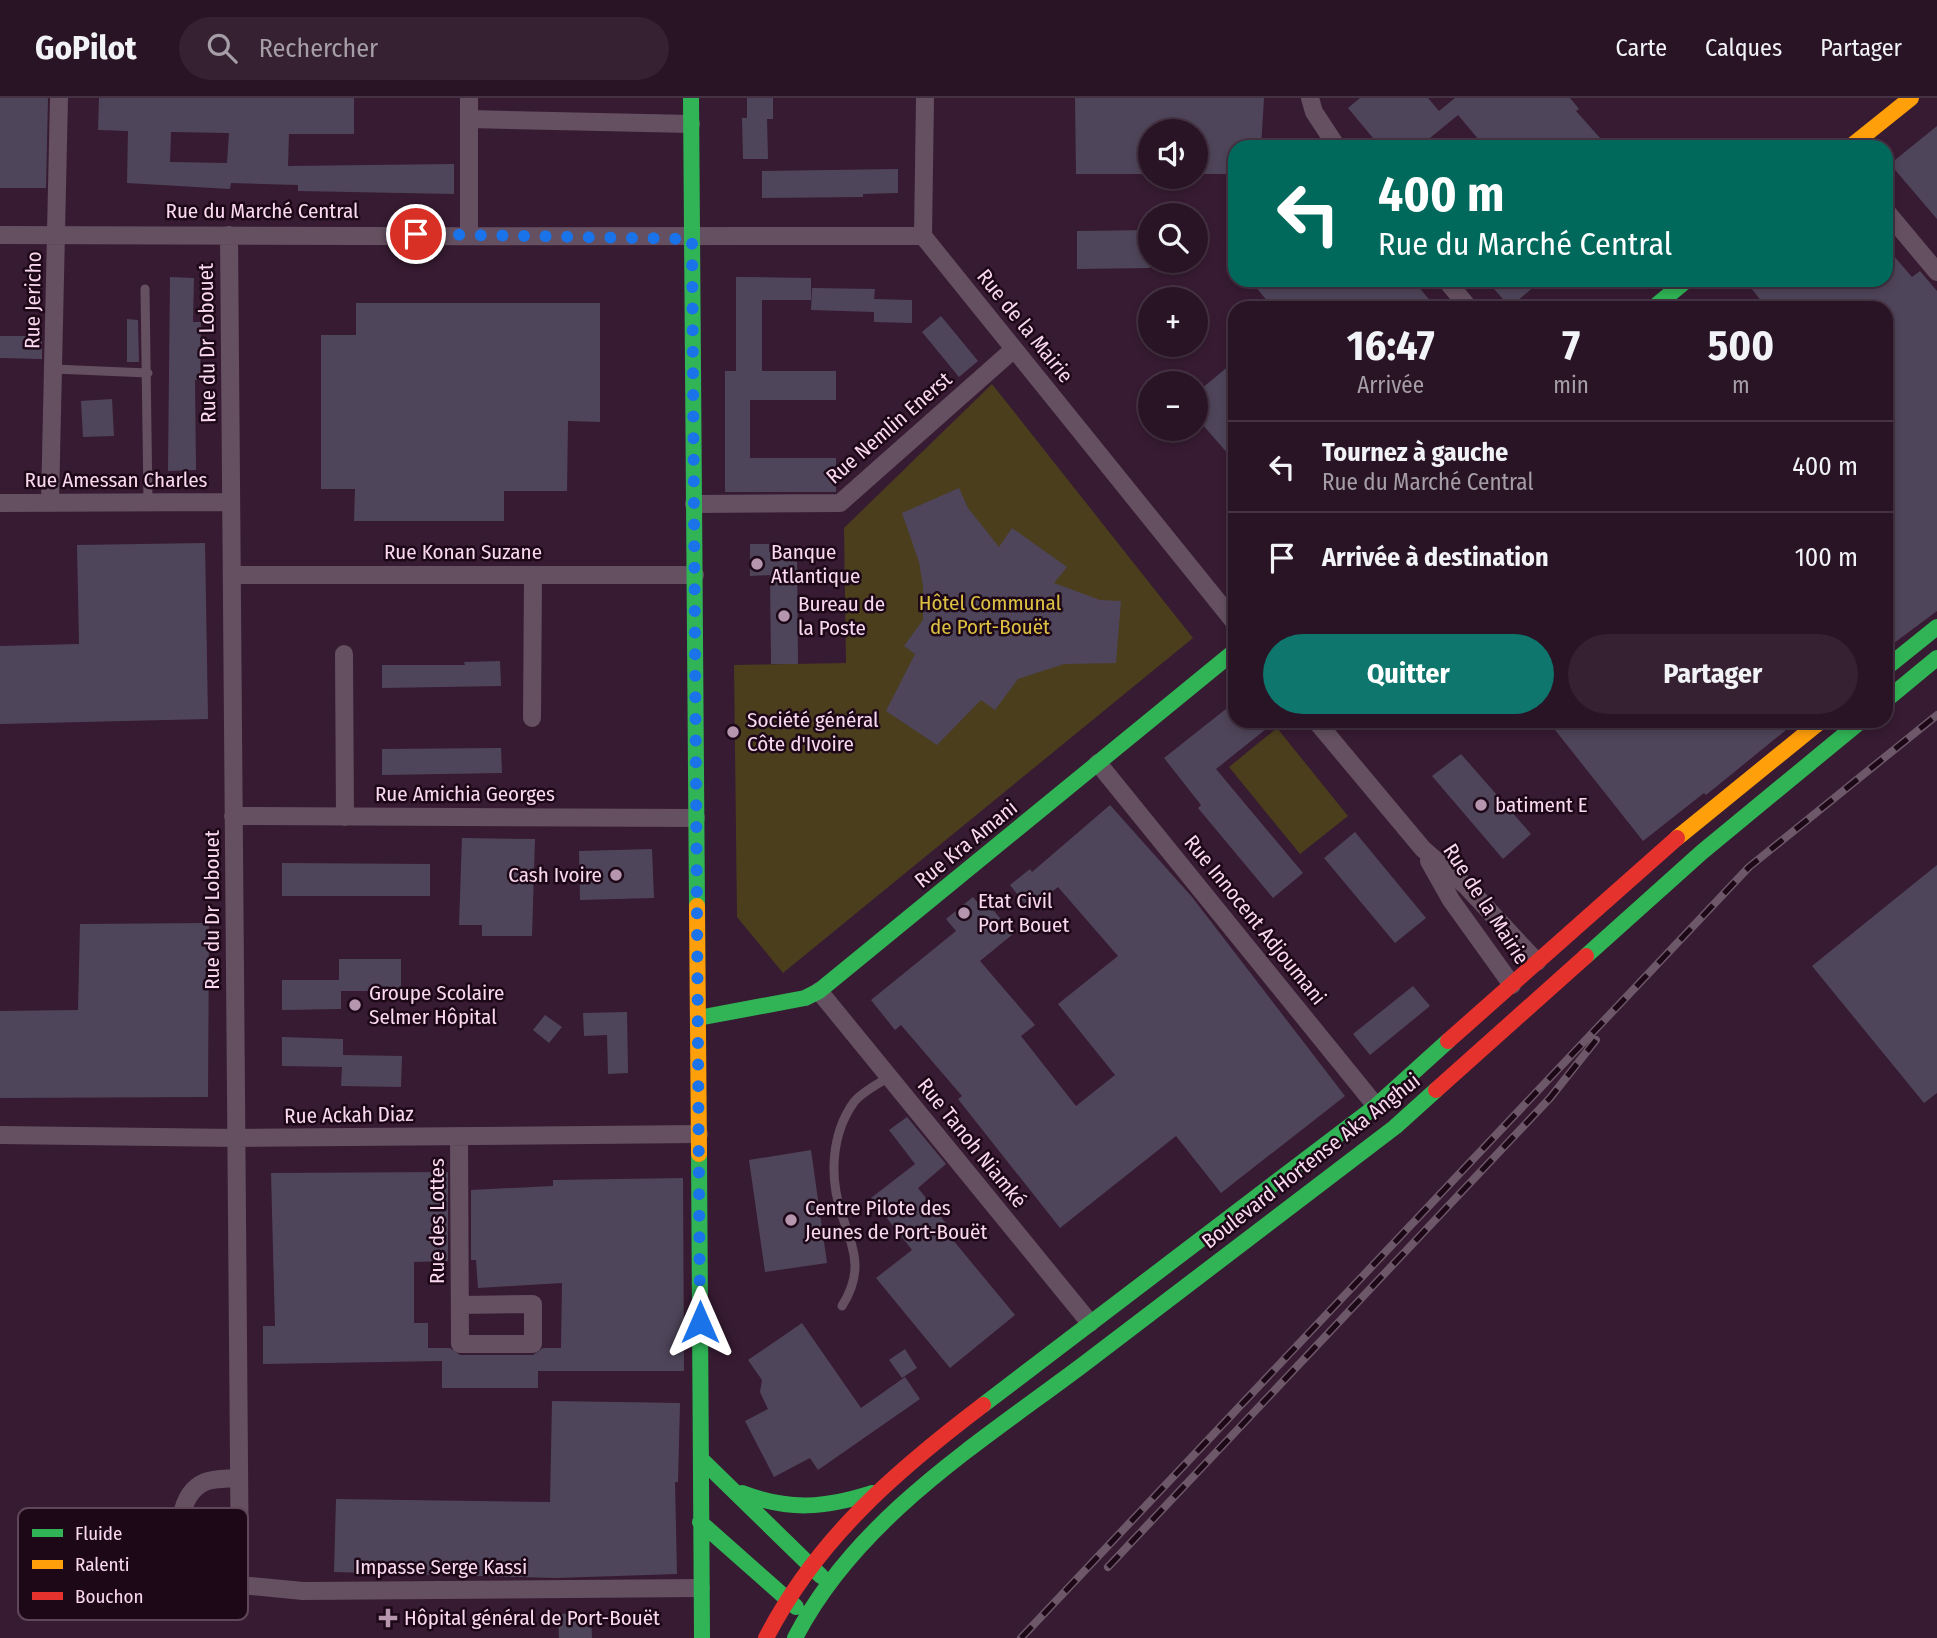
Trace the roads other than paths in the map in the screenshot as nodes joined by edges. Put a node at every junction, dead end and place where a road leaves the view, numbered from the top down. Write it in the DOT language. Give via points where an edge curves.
graph roads {
  1 [pos="59,98"];
  2 [pos="469,98"];
  3 [pos="691,98"];
  4 [pos="925,98"];
  5 [pos="1310,98"];
  6 [pos="1911,98"];
  7 [pos="469,119"];
  8 [pos="691,124"];
  9 [pos="1332,140"];
  10 [pos="1859,140"];
  11 [pos="1893,219"];
  12 [pos="57,234"];
  13 [pos="229,234"];
  14 [pos="469,234"];
  15 [pos="0,235"];
  16 [pos="923,236"];
  17 [pos="692,239"];
  18 [pos="1937,272"];
  19 [pos="1452,287"];
  20 [pos="1679,287"];
  21 [pos="145,289"];
  22 [pos="1463,301"];
  23 [pos="1662,301"];
  24 [pos="1014,349"];
  25 [pos="54,369"];
  26 [pos="148,373"];
  27 [pos="50,502"];
  28 [pos="148,502"];
  29 [pos="232,502"];
  30 [pos="0,503"];
  31 [pos="694,504"];
  32 [pos="232,575"];
  33 [pos="533,575"];
  34 [pos="695,575"];
  35 [pos="1228,614"];
  36 [pos="1937,627"];
  37 [pos="344,654"];
  38 [pos="1228,657"];
  39 [pos="1937,658"];
  40 [pos="1893,662"];
  41 [pos="1893,694"];
  42 [pos="532,718"];
  43 [pos="1322,728"];
  44 [pos="1812,728"];
  45 [pos="1853,728"];
  46 [pos="1098,763"];
  47 [pos="233,816"];
  48 [pos="345,817"];
  49 [pos="696,818"];
  50 [pos="1423,849"];
  51 [pos="1537,962"];
  52 [pos="1512,985"];
  53 [pos="819,992"];
  54 [pos="698,1018"];
  55 [pos="888,1077"];
  56 [pos="1376,1106"];
  57 [pos="699,1134"];
  58 [pos="0,1135"];
  59 [pos="459,1136"];
  60 [pos="236,1138"];
  61 [pos="460,1305"];
  62 [pos="842,1306"];
  63 [pos="1090,1323"];
  64 [pos="701,1459"];
  65 [pos="238,1478"];
  66 [pos="731,1488"];
  67 [pos="876,1491"];
  68 [pos="183,1508"];
  69 [pos="239,1508"];
  70 [pos="700,1522"];
  71 [pos="809,1565"];
  72 [pos="827,1583"];
  73 [pos="248,1586"];
  74 [pos="701,1588"];
  75 [pos="785,1597"];
  76 [pos="806,1616"];
  77 [pos="702,1638"];
  78 [pos="766,1638"];
  79 [pos="795,1638"];
  1 -- 12 [label="street, Rue Jericho"];
  2 -- 7 [label="street"];
  3 -- 8 [label="main road"];
  4 -- 16 [label="street"];
  5 -- 9 [label="street"];
  6 -- 10 [label="main road"];
  7 -- 8 [label="street"];
  7 -- 14 [label="street"];
  8 -- 17 [label="main road"];
  11 -- 18 [label="street"];
  12 -- 13 [label="street, Rue du Marché Central"];
  12 -- 15 [label="street, Rue du Marché Central"];
  12 -- 25 [label="street, Rue Jericho"];
  13 -- 14 [label="street, Rue du Marché Central"];
  13 -- 29 [label="street, Rue du Dr Lobouet"];
  14 -- 17 [label="street, Rue du Marché Central"];
  16 -- 17 [label="street"];
  16 -- 24 [label="street, Rue de la Mairie"];
  17 -- 31 [label="main road"];
  19 -- 22 [label="street"];
  20 -- 23 [label="main road"];
  21 -- 26 [label="lane"];
  24 -- 31 [label="street, Rue Nemlin Enerst" via="840,503"];
  24 -- 35 [label="street, Rue de la Mairie"];
  25 -- 26 [label="lane"];
  25 -- 27 [label="street, Rue Jericho"];
  26 -- 28 [label="lane"];
  27 -- 28 [label="street, Rue Amessan Charles"];
  27 -- 30 [label="street, Rue Amessan Charles"];
  28 -- 29 [label="street, Rue Amessan Charles"];
  29 -- 32 [label="street, Rue du Dr Lobouet"];
  31 -- 34 [label="main road"];
  32 -- 33 [label="street, Rue Konan Suzane"];
  32 -- 47 [label="street, Rue du Dr Lobouet"];
  33 -- 34 [label="street, Rue Konan Suzane"];
  33 -- 42 [label="street"];
  34 -- 49 [label="main road"];
  36 -- 40 [label="main road"];
  37 -- 48 [label="street"];
  38 -- 46 [label="main road, Rue Kra Amani"];
  39 -- 41 [label="main road"];
  43 -- 50 [label="street, Rue de la Mairie"];
  44 -- 51 [label="main road, Boulevard Hortense Aka Anghui" via="1651,859"];
  45 -- 72 [label="main road, Boulevard Hortense Aka Anghui" via="1702,852 1395,1127 922,1487 865,1538"];
  46 -- 53 [label="main road, Rue Kra Amani"];
  46 -- 56 [label="street, Rue Innocent Adjoumani"];
  47 -- 48 [label="street, Rue Amichia Georges"];
  47 -- 60 [label="street, Rue du Dr Lobouet"];
  48 -- 49 [label="street, Rue Amichia Georges"];
  49 -- 54 [label="main road"];
  50 -- 51 [label="street, Rue de la Mairie" via="1467,887"];
  50 -- 52 [label="street, Rue de la Mairie" via="1451,900"];
  51 -- 52 [label="main road, Boulevard Hortense Aka Anghui"];
  52 -- 56 [label="main road, Boulevard Hortense Aka Anghui"];
  53 -- 54 [label="main road, Rue Kra Amani"];
  53 -- 55 [label="street, Rue Tanoh Niamké"];
  54 -- 57 [label="main road"];
  55 -- 62 [label="lane" via="855,1100 838,1129 834,1154 839,1205 855,1252 852,1289"];
  55 -- 63 [label="street, Rue Tanoh Niamké"];
  56 -- 63 [label="main road, Boulevard Hortense Aka Anghui"];
  57 -- 59 [label="street, Rue Ackah Diaz"];
  57 -- 64 [label="main road"];
  58 -- 60 [label="street, Rue Ackah Diaz"];
  59 -- 60 [label="street, Rue Ackah Diaz"];
  59 -- 61 [label="street, Rue des Lottes"];
  60 -- 65 [label="street, Rue du Dr Lobouet"];
  61 -- 61 [label="street, Rue des Lottes" via="533,1304 533,1344 460,1344"];
  63 -- 67 [label="main road, Boulevard Hortense Aka Anghui"];
  64 -- 66 [label="main road"];
  64 -- 70 [label="main road"];
  65 -- 68 [label="street, Impasse Serge Kassi" via="208,1480 188,1495"];
  65 -- 69 [label="street, Rue du Dr Lobouet"];
  66 -- 67 [label="main road" via="789,1509 831,1506"];
  66 -- 71 [label="main road"];
  67 -- 71 [label="main road, Boulevard Hortense Aka Anghui"];
  70 -- 74 [label="main road"];
  70 -- 75 [label="main road"];
  71 -- 72 [label="main road"];
  71 -- 75 [label="main road, Boulevard Hortense Aka Anghui"];
  72 -- 76 [label="main road, Boulevard Hortense Aka Anghui"];
  73 -- 74 [label="street, Impasse Serge Kassi" via="303,1591"];
  74 -- 77 [label="main road"];
  75 -- 76 [label="main road"];
  75 -- 78 [label="main road, Boulevard Hortense Aka Anghui"];
  76 -- 79 [label="main road, Boulevard Hortense Aka Anghui"];
}
